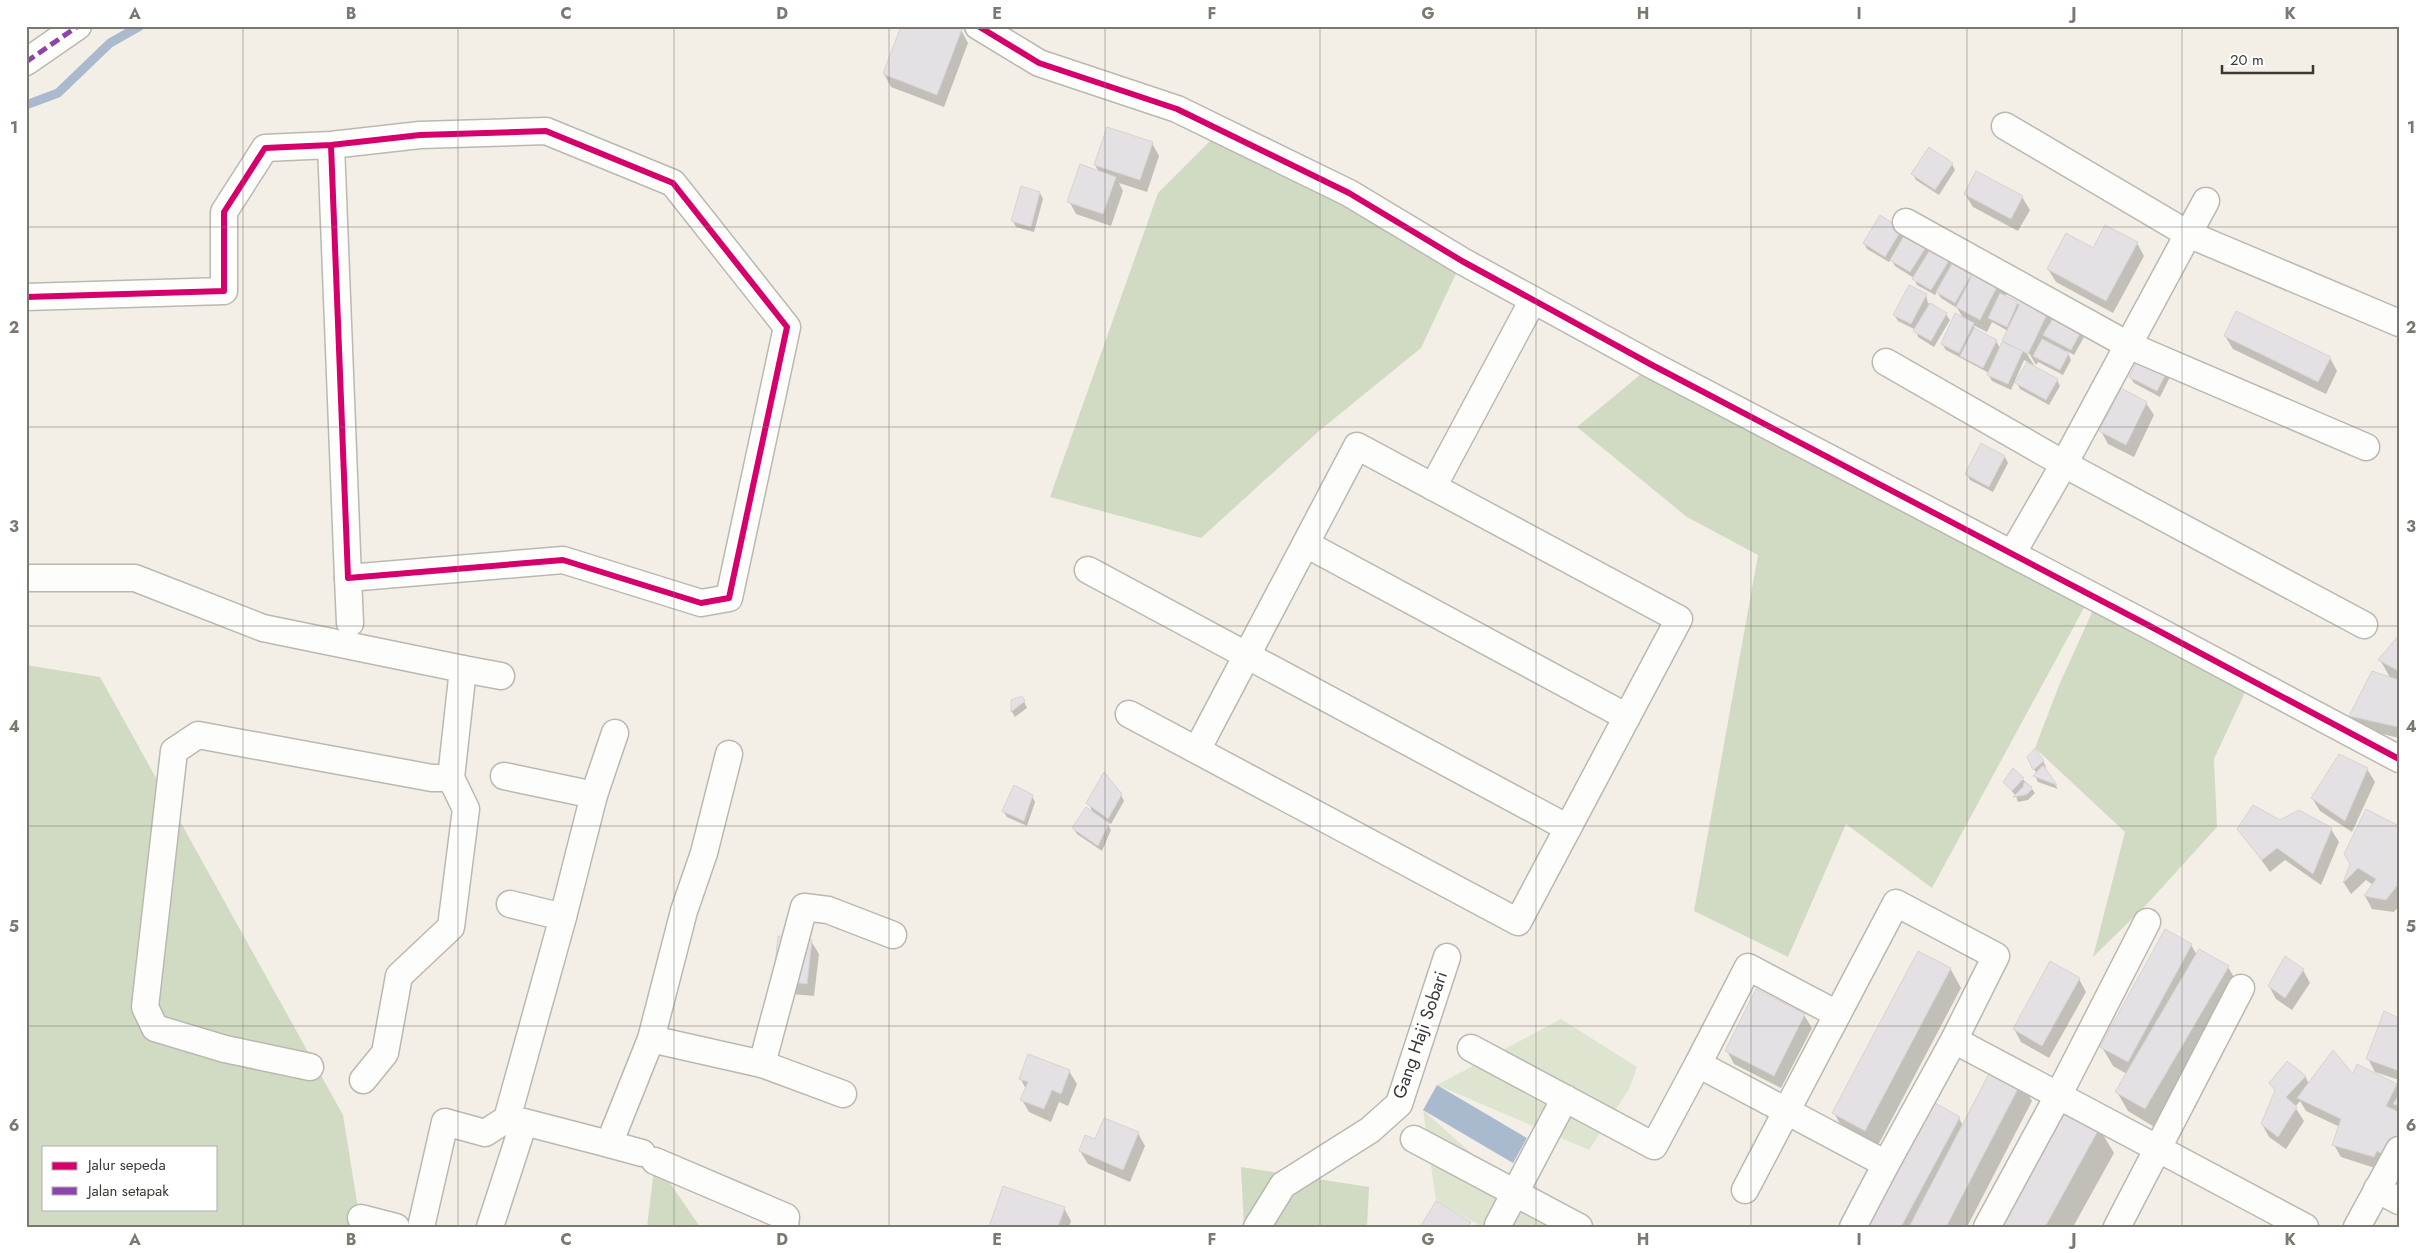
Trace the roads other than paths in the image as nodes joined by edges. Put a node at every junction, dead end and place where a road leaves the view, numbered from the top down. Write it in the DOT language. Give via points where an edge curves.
graph roads {
  1 [pos="78,26"];
  2 [pos="978,26"];
  3 [pos="26,62"];
  4 [pos="2005,126"];
  5 [pos="331,145"];
  6 [pos="2206,201"];
  7 [pos="1906,222"];
  8 [pos="2188,234"];
  9 [pos="26,297"];
  10 [pos="1533,300"];
  11 [pos="2399,323"];
  12 [pos="2128,345"];
  13 [pos="1886,362"];
  14 [pos="2366,447"];
  15 [pos="2064,464"];
  16 [pos="1434,487"];
  17 [pos="1306,544"];
  18 [pos="2012,554"];
  19 [pos="1088,570"];
  20 [pos="26,578"];
  21 [pos="348,578"];
  22 [pos="350,623"];
  23 [pos="2364,625"];
  24 [pos="1246,656"];
  25 [pos="463,669"];
  26 [pos="501,676"];
  27 [pos="1129,714"];
  28 [pos="1627,717"];
  29 [pos="615,733"];
  30 [pos="1196,750"];
  31 [pos="729,754"];
  32 [pos="2399,759"];
  33 [pos="504,776"];
  34 [pos="451,778"];
  35 [pos="594,794"];
  36 [pos="1568,828"];
  37 [pos="510,904"];
  38 [pos="563,916"];
  39 [pos="2147,922"];
  40 [pos="893,935"];
  41 [pos="1447,957"];
  42 [pos="2241,988"];
  43 [pos="1837,1014"];
  44 [pos="651,1039"];
  45 [pos="1954,1040"];
  46 [pos="1471,1048"];
  47 [pos="762,1064"];
  48 [pos="1698,1064"];
  49 [pos="310,1067"];
  50 [pos="363,1080"];
  51 [pos="843,1094"];
  52 [pos="2058,1096"];
  53 [pos="1565,1098"];
  54 [pos="1786,1111"];
  55 [pos="516,1120"];
  56 [pos="1414,1139"];
  57 [pos="609,1144"];
  58 [pos="2159,1149"];
  59 [pos="2399,1150"];
  60 [pos="1886,1164"];
  61 [pos="1745,1190"];
  62 [pos="1515,1193"];
  63 [pos="2388,1195"];
  64 [pos="361,1218"];
  65 [pos="1498,1225"];
  66 [pos="396,1227"];
  67 [pos="421,1227"];
  68 [pos="490,1227"];
  69 [pos="785,1227"];
  70 [pos="1257,1227"];
  71 [pos="1579,1227"];
  72 [pos="1853,1227"];
  73 [pos="1988,1227"];
  74 [pos="2117,1227"];
  75 [pos="2305,1227"];
  76 [pos="2357,1227"];
  1 -- 3 [label="street"];
  2 -- 10 [label="street" via="1039,63 1177,109 1350,193"];
  4 -- 8 [label="street"];
  5 -- 9 [label="street" via="265,148 224,212 224,291"];
  5 -- 21 [label="street"];
  5 -- 21 [label="street" via="420,135 546,131 673,183 786,327 729,598 702,603 563,560"];
  6 -- 8 [label="street"];
  7 -- 12 [label="street"];
  8 -- 11 [label="street"];
  8 -- 12 [label="street"];
  10 -- 16 [label="street"];
  10 -- 18 [label="street"];
  12 -- 14 [label="street"];
  12 -- 15 [label="street"];
  13 -- 15 [label="street"];
  15 -- 18 [label="street"];
  15 -- 23 [label="street"];
  16 -- 17 [label="street" via="1358,446"];
  16 -- 28 [label="street" via="1679,619"];
  17 -- 24 [label="street"];
  17 -- 28 [label="street"];
  18 -- 32 [label="street"];
  19 -- 24 [label="street"];
  20 -- 25 [label="street" via="135,578 263,628"];
  21 -- 22 [label="street"];
  24 -- 30 [label="street"];
  24 -- 36 [label="street"];
  25 -- 26 [label="street"];
  25 -- 34 [label="street"];
  27 -- 30 [label="street"];
  28 -- 36 [label="street"];
  29 -- 35 [label="street"];
  30 -- 36 [label="street" via="1518,922"];
  31 -- 44 [label="street"];
  33 -- 35 [label="street"];
  34 -- 49 [label="street" via="432,778 198,735 174,751 145,1007 155,1028 225,1049"];
  34 -- 50 [label="street" via="466,810 451,927 399,976 385,1053"];
  35 -- 38 [label="street"];
  37 -- 38 [label="street"];
  38 -- 55 [label="street"];
  39 -- 52 [label="street"];
  40 -- 47 [label="street" via="828,910 804,908"];
  41 -- 70 [label="street, Gang Haji Sobari" via="1399,1104 1370,1130 1283,1185"];
  42 -- 58 [label="street"];
  43 -- 45 [label="street" via="1896,903 1996,956"];
  43 -- 48 [label="street" via="1748,967"];
  43 -- 54 [label="street"];
  44 -- 47 [label="street"];
  44 -- 57 [label="street"];
  45 -- 52 [label="street"];
  45 -- 60 [label="street"];
  46 -- 53 [label="street"];
  47 -- 51 [label="street"];
  48 -- 53 [label="street" via="1654,1146"];
  48 -- 54 [label="street"];
  52 -- 58 [label="street"];
  52 -- 73 [label="street"];
  53 -- 62 [label="street"];
  54 -- 60 [label="street"];
  54 -- 61 [label="street"];
  55 -- 57 [label="street"];
  55 -- 67 [label="street" via="486,1133 445,1122"];
  55 -- 68 [label="street"];
  56 -- 62 [label="street"];
  57 -- 69 [label="street" via="649,1157 786,1216"];
  58 -- 74 [label="street"];
  58 -- 75 [label="street"];
  59 -- 63 [label="street"];
  60 -- 72 [label="street"];
  62 -- 65 [label="street"];
  62 -- 71 [label="street"];
  63 -- 76 [label="street"];
  64 -- 66 [label="street"];
}
